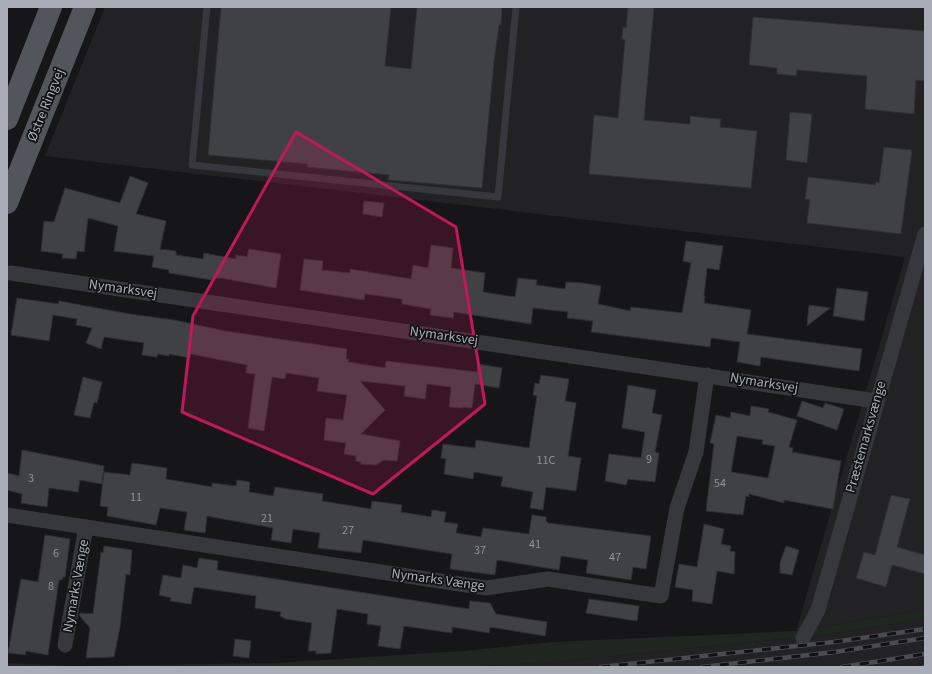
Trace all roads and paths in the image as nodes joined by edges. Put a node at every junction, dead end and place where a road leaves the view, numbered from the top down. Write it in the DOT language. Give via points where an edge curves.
graph roads {
  1 [pos="51,7"];
  2 [pos="85,7"];
  3 [pos="207,7"];
  4 [pos="516,7"];
  5 [pos="7,119"];
  6 [pos="7,203"];
  7 [pos="925,234"];
  8 [pos="11,273"];
  9 [pos="707,375"];
  10 [pos="876,401"];
  11 [pos="7,515"];
  12 [pos="86,527"];
  13 [pos="803,638"];
  14 [pos="65,645"];
  1 -- 5 [label="main road"];
  2 -- 6 [label="main road, Østre Ringvej"];
  3 -- 4 [label="lane" via="192,165 498,197"];
  7 -- 10 [label="street, Præstemarksvænge"];
  8 -- 9 [label="street, Nymarksvej"];
  9 -- 10 [label="street, Nymarksvej"];
  9 -- 12 [label="street, Nymarks Vænge" via="696,452 677,508 661,596 548,579 486,588"];
  10 -- 13 [label="street, Præstemarksvænge" via="818,610"];
  11 -- 12 [label="street, Nymarks Vænge"];
  12 -- 14 [label="street, Nymarks Vænge"];
}
